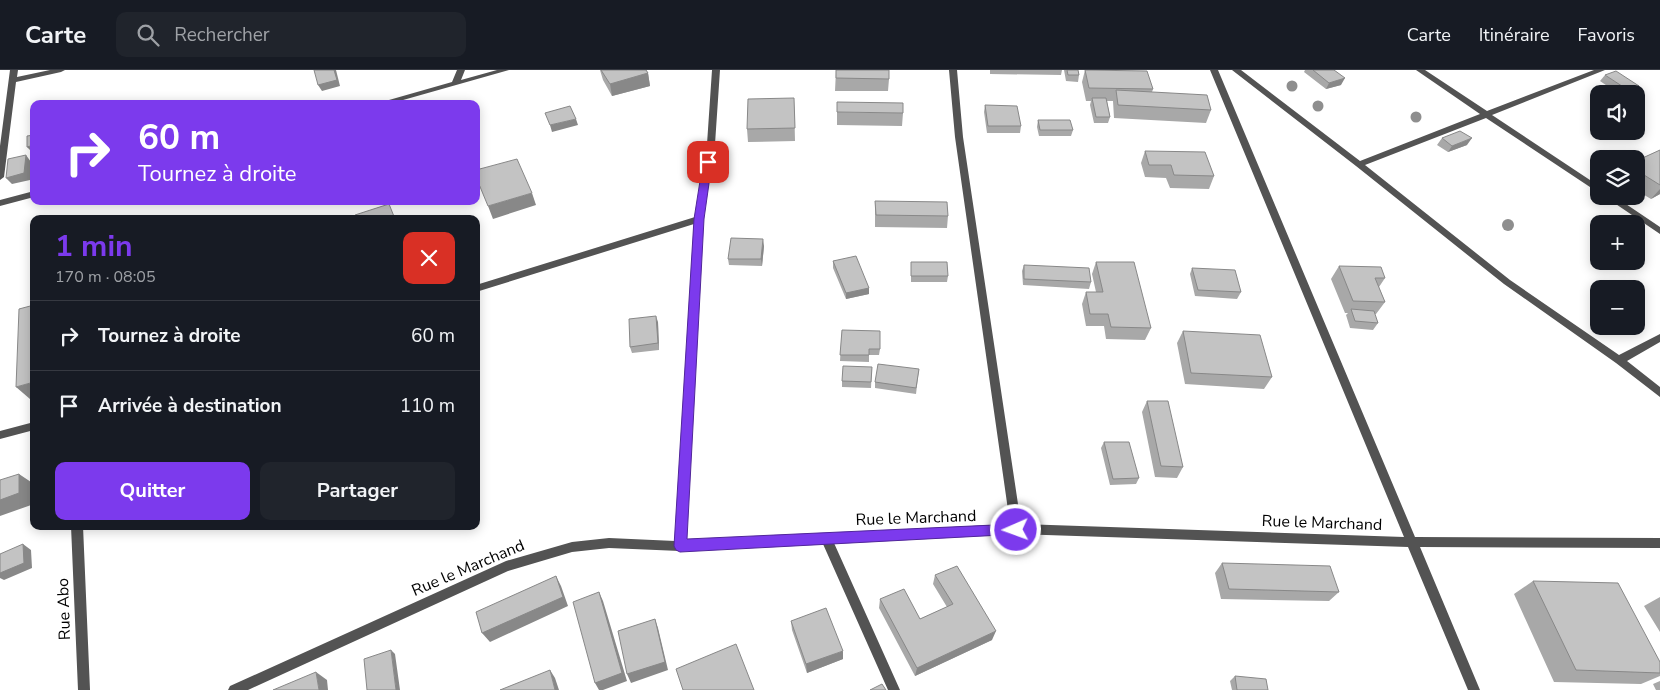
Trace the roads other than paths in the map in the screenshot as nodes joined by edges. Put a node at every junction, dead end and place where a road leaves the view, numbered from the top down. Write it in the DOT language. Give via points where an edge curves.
graph roads {
  1 [pos="14,70"];
  2 [pos="61,70"];
  3 [pos="461,70"];
  4 [pos="505,70"];
  5 [pos="716,70"];
  6 [pos="952,70"];
  7 [pos="1214,70"];
  8 [pos="1236,70"];
  9 [pos="1420,70"];
  10 [pos="1601,70"];
  11 [pos="13,80"];
  12 [pos="455,84"];
  13 [pos="394,100"];
  14 [pos="1486,114"];
  15 [pos="1359,164"];
  16 [pos="0,177"];
  17 [pos="1590,184"];
  18 [pos="30,195"];
  19 [pos="0,203"];
  20 [pos="1621,205"];
  21 [pos="699,219"];
  22 [pos="1660,231"];
  23 [pos="480,288"];
  24 [pos="1660,338"];
  25 [pos="1619,360"];
  26 [pos="1660,393"];
  27 [pos="30,427"];
  28 [pos="0,435"];
  29 [pos="77,530"];
  30 [pos="1016,530"];
  31 [pos="826,538"];
  32 [pos="1413,542"];
  33 [pos="1660,543"];
  34 [pos="680,546"];
  35 [pos="84,690"];
  36 [pos="234,690"];
  37 [pos="894,690"];
  38 [pos="1474,690"];
  1 -- 11 [label="street"];
  2 -- 11 [label="street"];
  3 -- 12 [label="street"];
  4 -- 12 [label="street"];
  5 -- 21 [label="street" via="711,144"];
  6 -- 30 [label="street" via="960,147"];
  7 -- 32 [label="street"];
  8 -- 15 [label="street"];
  9 -- 14 [label="street"];
  10 -- 14 [label="street"];
  11 -- 16 [label="street"];
  12 -- 13 [label="street"];
  14 -- 15 [label="street"];
  14 -- 17 [label="street"];
  15 -- 25 [label="street" via="1507,282"];
  18 -- 19 [label="street"];
  20 -- 22 [label="street"];
  21 -- 23 [label="street"];
  21 -- 34 [label="street"];
  24 -- 25 [label="street"];
  25 -- 26 [label="street"];
  27 -- 28 [label="street"];
  29 -- 35 [label="street, Rue Abo"];
  30 -- 31 [label="street, Rue le Marchand"];
  30 -- 32 [label="street, Rue le Marchand"];
  31 -- 34 [label="street, Rue le Marchand"];
  31 -- 37 [label="street"];
  32 -- 33 [label="street, Rue le Marchand"];
  32 -- 38 [label="street"];
  34 -- 36 [label="street, Rue le Marchand" via="609,543 572,547 506,566"];
}
